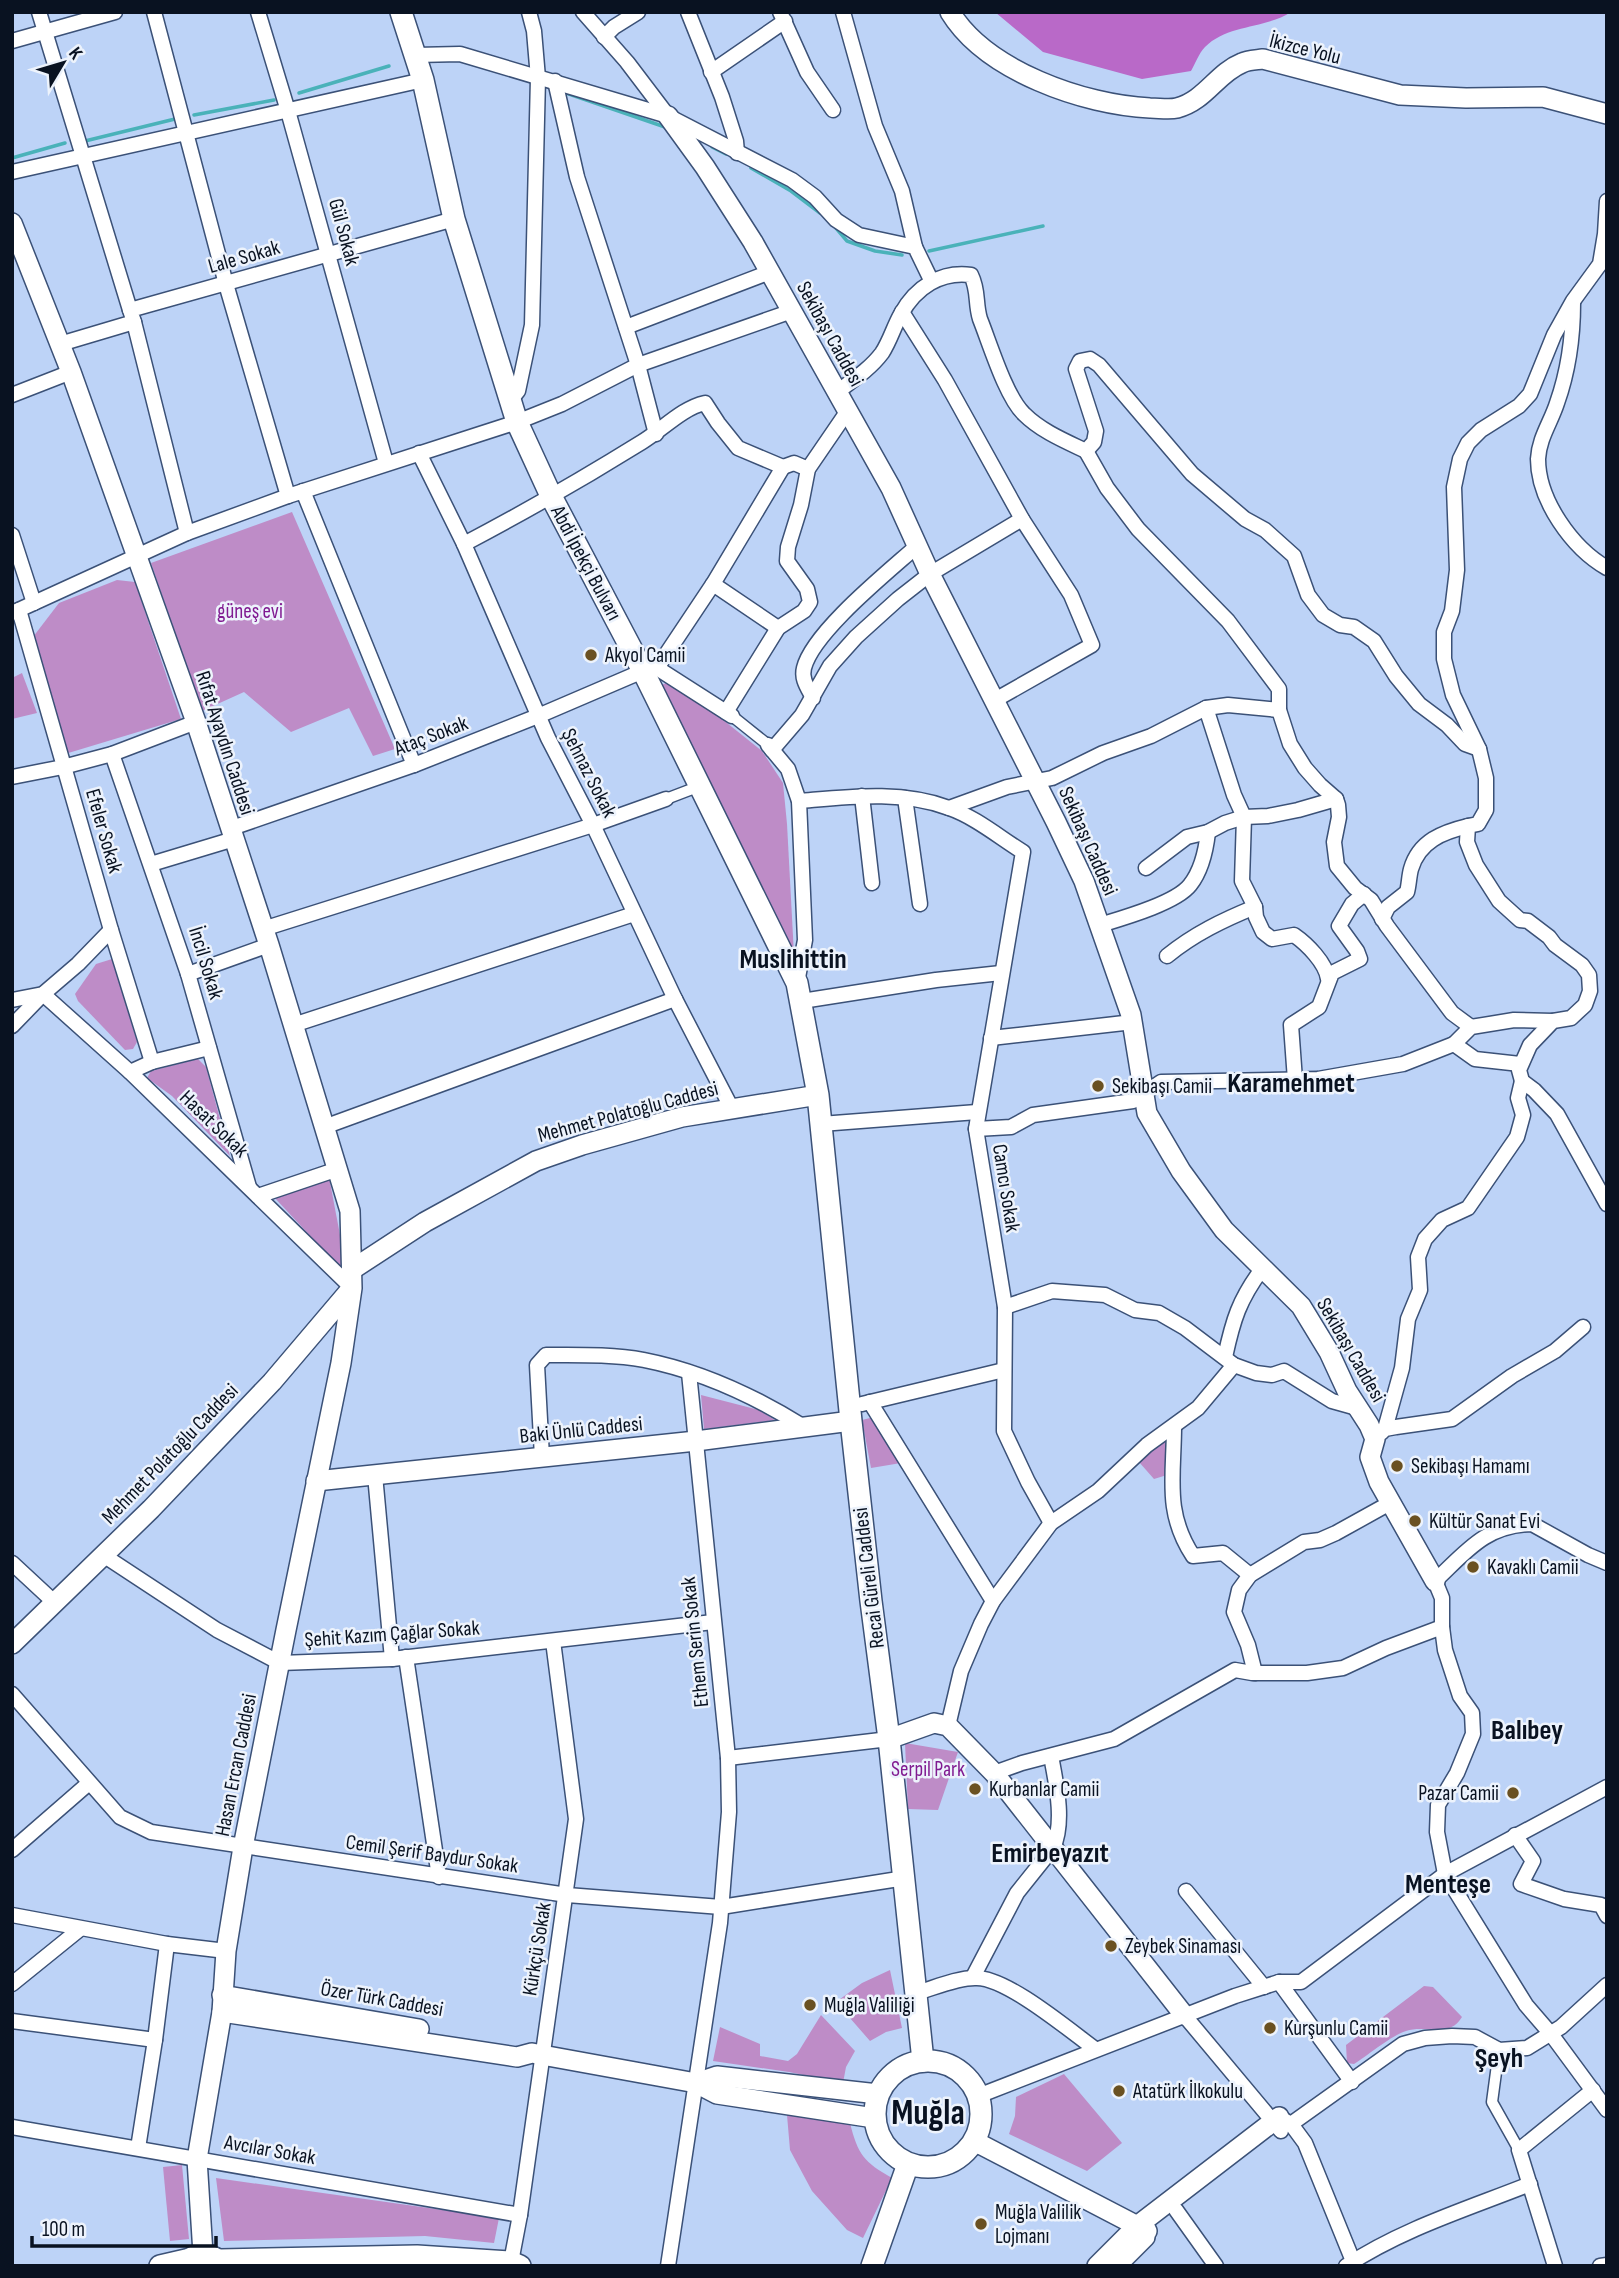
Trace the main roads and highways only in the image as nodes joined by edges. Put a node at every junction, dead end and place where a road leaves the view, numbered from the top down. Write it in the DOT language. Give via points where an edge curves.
graph roads {
  1 [pos="401,12"];
  2 [pos="818,1095"];
  3 [pos="923,2061"];
  4 [pos="908,2164"];
  5 [pos="203,2261"];
  6 [pos="514,2264"];
  7 [pos="160,2266"];
  8 [pos="872,2266"];
  1 -- 2 [label="main road, Abdi İpekçi Bulvarı" via="423,80 454,219 517,422 552,498 650,669 700,786 799,992"];
  2 -- 3 [label="main road, Recai Güreli Caddesi" via="857,1410 871,1601"];
  3 -- 4 [label="main road" via="896,2071 886,2081 878,2094 874,2118 881,2141"];
  3 -- 4 [label="main road" via="956,2069 972,2084 981,2119 974,2141 957,2160 945,2165"];
  4 -- 8 [label="main road"];
  5 -- 6 [label="main road" via="417,2256"];
  5 -- 7 [label="main road"];
}
